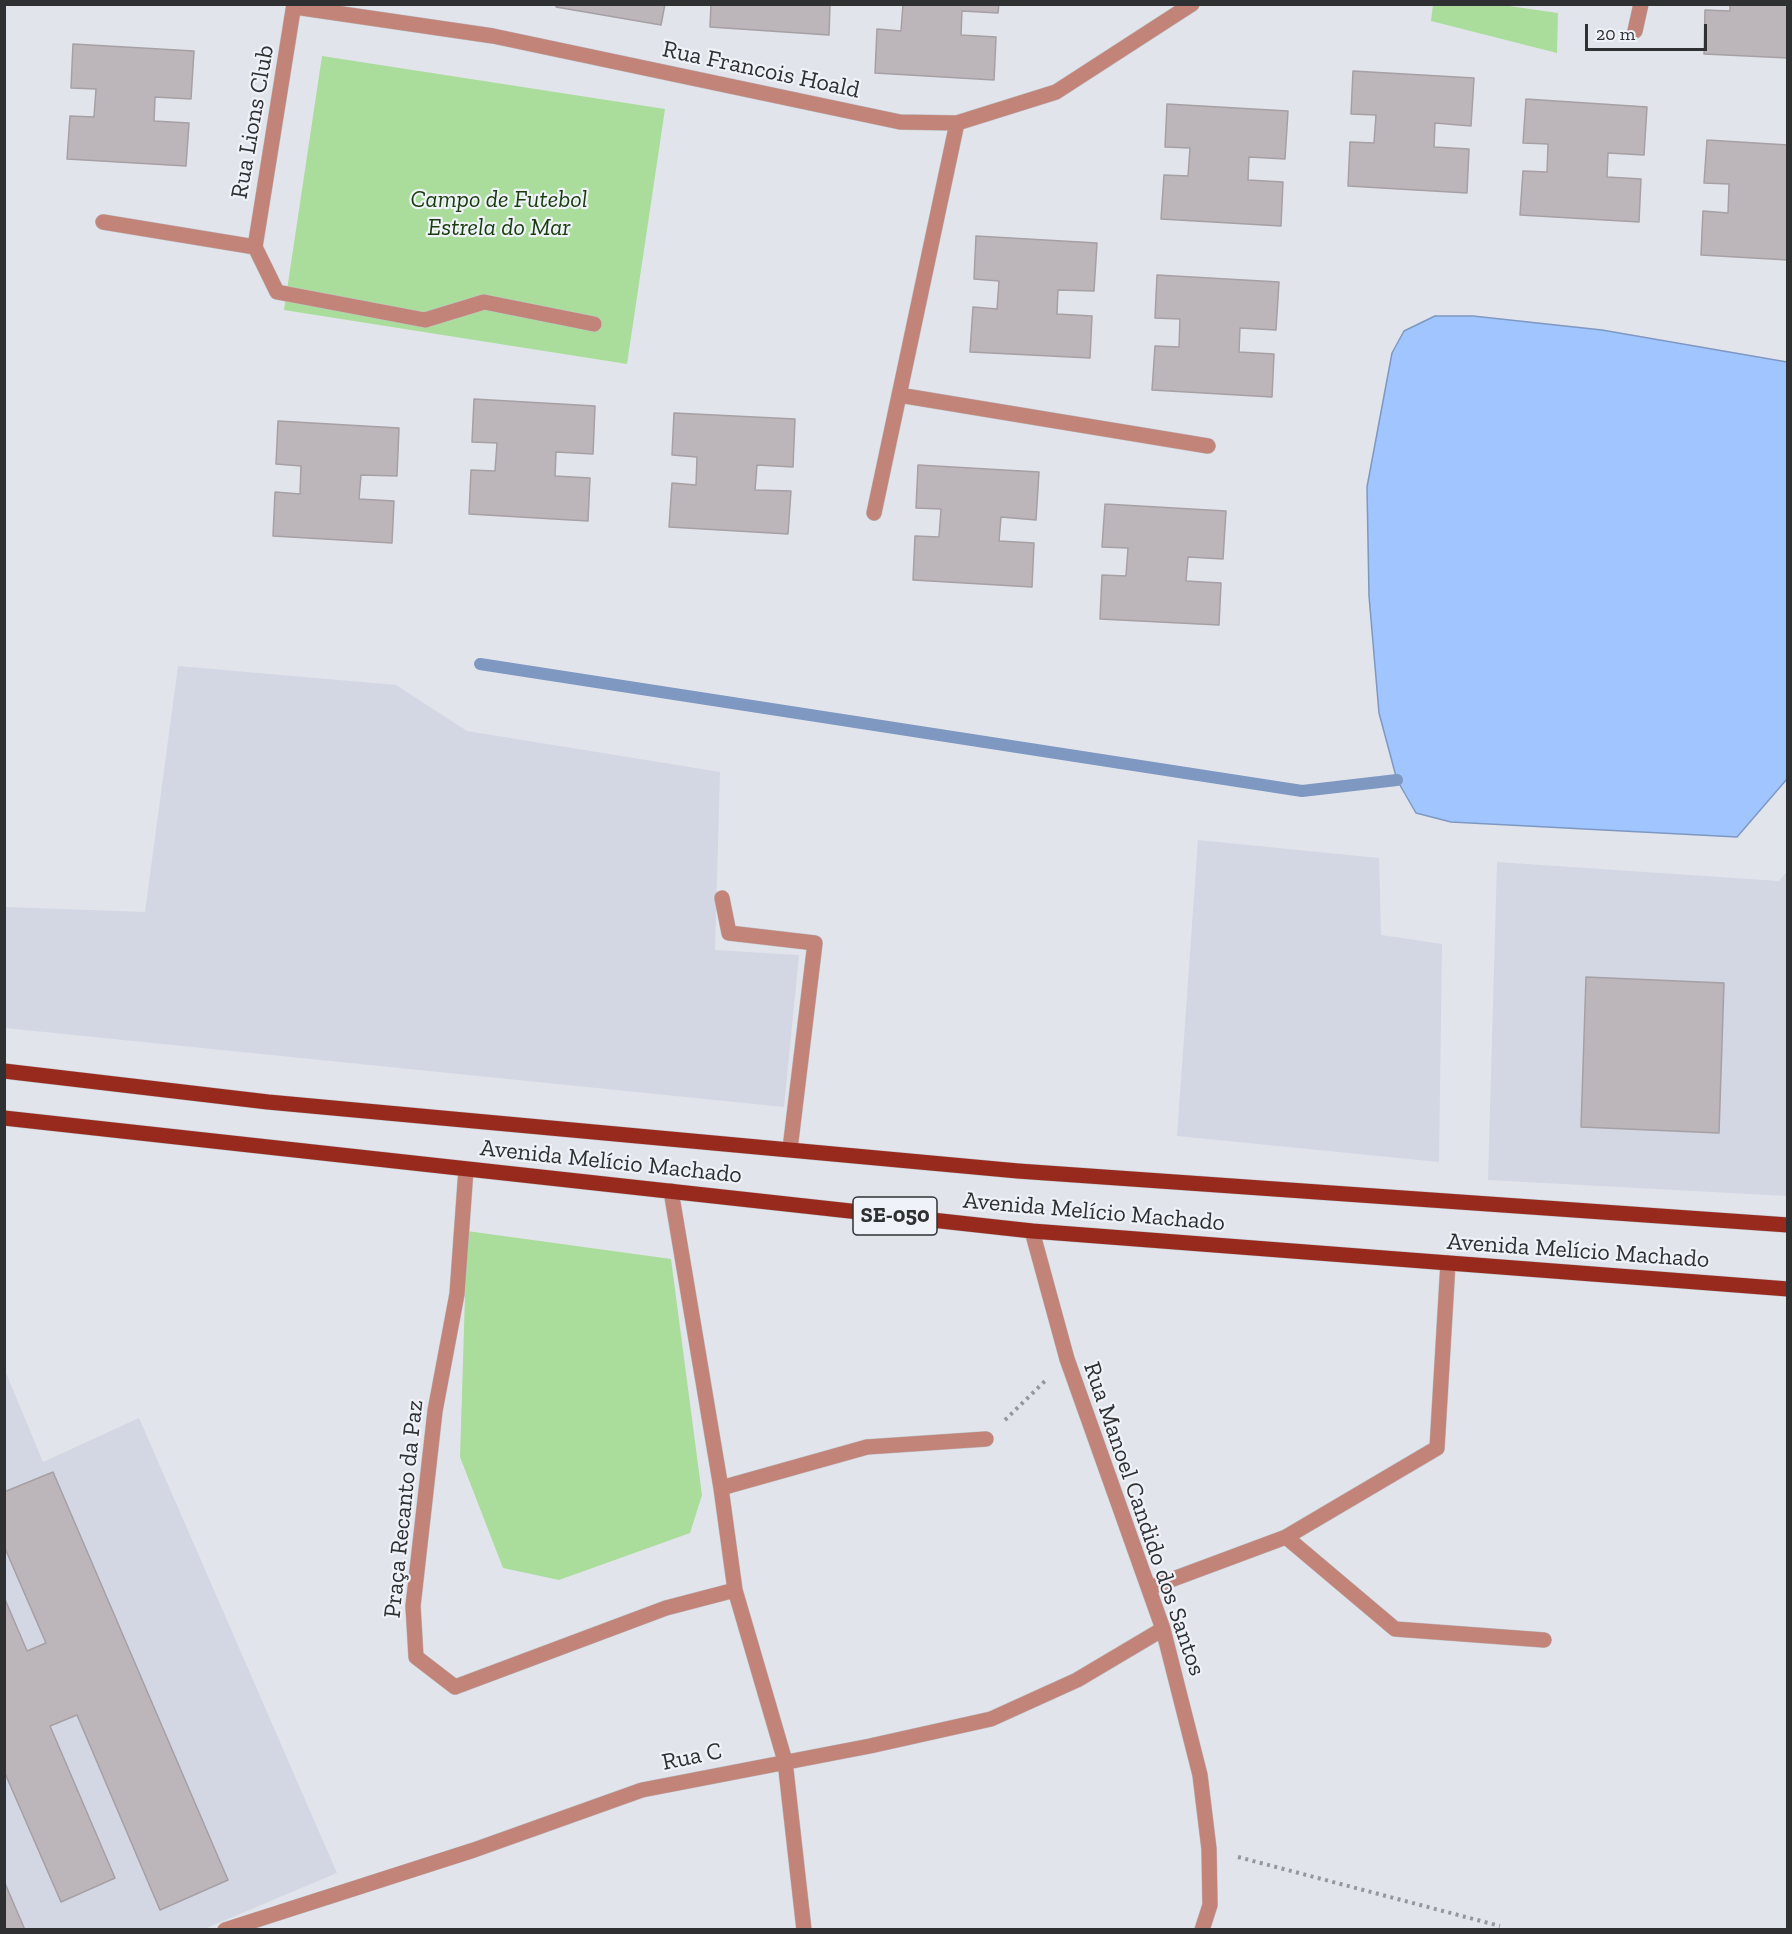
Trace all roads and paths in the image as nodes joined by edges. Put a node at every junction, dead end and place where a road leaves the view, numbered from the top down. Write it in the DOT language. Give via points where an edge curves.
graph roads {
  1 [pos="1192,4"];
  2 [pos="1641,4"];
  3 [pos="295,6"];
  4 [pos="1635,31"];
  5 [pos="957,123"];
  6 [pos="103,222"];
  7 [pos="255,247"];
  8 [pos="594,324"];
  9 [pos="899,395"];
  10 [pos="1208,446"];
  11 [pos="874,513"];
  12 [pos="722,898"];
  13 [pos="4,1071"];
  14 [pos="4,1118"];
  15 [pos="790,1149"];
  16 [pos="466,1169"];
  17 [pos="671,1191"];
  18 [pos="1788,1226"];
  19 [pos="1032,1232"];
  20 [pos="1448,1263"];
  21 [pos="1788,1289"];
  22 [pos="1067,1359"];
  23 [pos="986,1439"];
  24 [pos="721,1488"];
  25 [pos="1286,1537"];
  26 [pos="1149,1588"];
  27 [pos="735,1590"];
  28 [pos="1163,1629"];
  29 [pos="1544,1640"];
  30 [pos="785,1761"];
  31 [pos="1209,1849"];
  32 [pos="1500,1926"];
  33 [pos="225,1929"];
  34 [pos="804,1929"];
  35 [pos="1203,1929"];
  1 -- 5 [label="street, Rua Francois Hoald" via="1056,92"];
  2 -- 4 [label="street"];
  3 -- 5 [label="street, Rua Francois Hoald" via="493,36 900,122"];
  3 -- 7 [label="street, Rua Lions Club"];
  5 -- 9 [label="street"];
  6 -- 7 [label="street"];
  7 -- 8 [label="street" via="277,292 425,320 484,302"];
  9 -- 10 [label="street"];
  9 -- 11 [label="street"];
  12 -- 15 [label="street" via="729,933 815,943"];
  13 -- 15 [label="main road, Avenida Melício Machado / SE-050" via="279,1103"];
  14 -- 16 [label="main road, Avenida Melício Machado / SE-050"];
  15 -- 18 [label="main road, Avenida Melício Machado / SE-050" via="1018,1171"];
  16 -- 17 [label="main road, Avenida Melício Machado / SE-050"];
  16 -- 27 [label="street, Praça Recanto da Paz" via="457,1294 435,1411 413,1606 416,1657 455,1687 666,1608"];
  17 -- 19 [label="main road, Avenida Melício Machado / SE-050"];
  17 -- 24 [label="street"];
  19 -- 20 [label="main road, Avenida Melício Machado / SE-050"];
  19 -- 22 [label="street, Rua Manoel Candido dos Santos"];
  20 -- 21 [label="main road, Avenida Melício Machado / SE-050"];
  20 -- 25 [label="street" via="1437,1448"];
  22 -- 23 [label="path"];
  22 -- 26 [label="street, Rua Manoel Candido dos Santos"];
  23 -- 24 [label="street" via="867,1447"];
  24 -- 27 [label="street"];
  25 -- 26 [label="street"];
  25 -- 29 [label="street" via="1395,1629"];
  26 -- 28 [label="street, Rua Manoel Candido dos Santos"];
  27 -- 30 [label="street"];
  28 -- 30 [label="street, Rua C" via="1077,1680 991,1719"];
  28 -- 31 [label="street, Rua Manoel Candido dos Santos" via="1200,1774"];
  30 -- 33 [label="street, Rua C" via="642,1790 474,1850"];
  30 -- 34 [label="street"];
  31 -- 32 [label="path"];
  31 -- 35 [label="street, Rua Manoel Candido dos Santos" via="1210,1905"];
}
